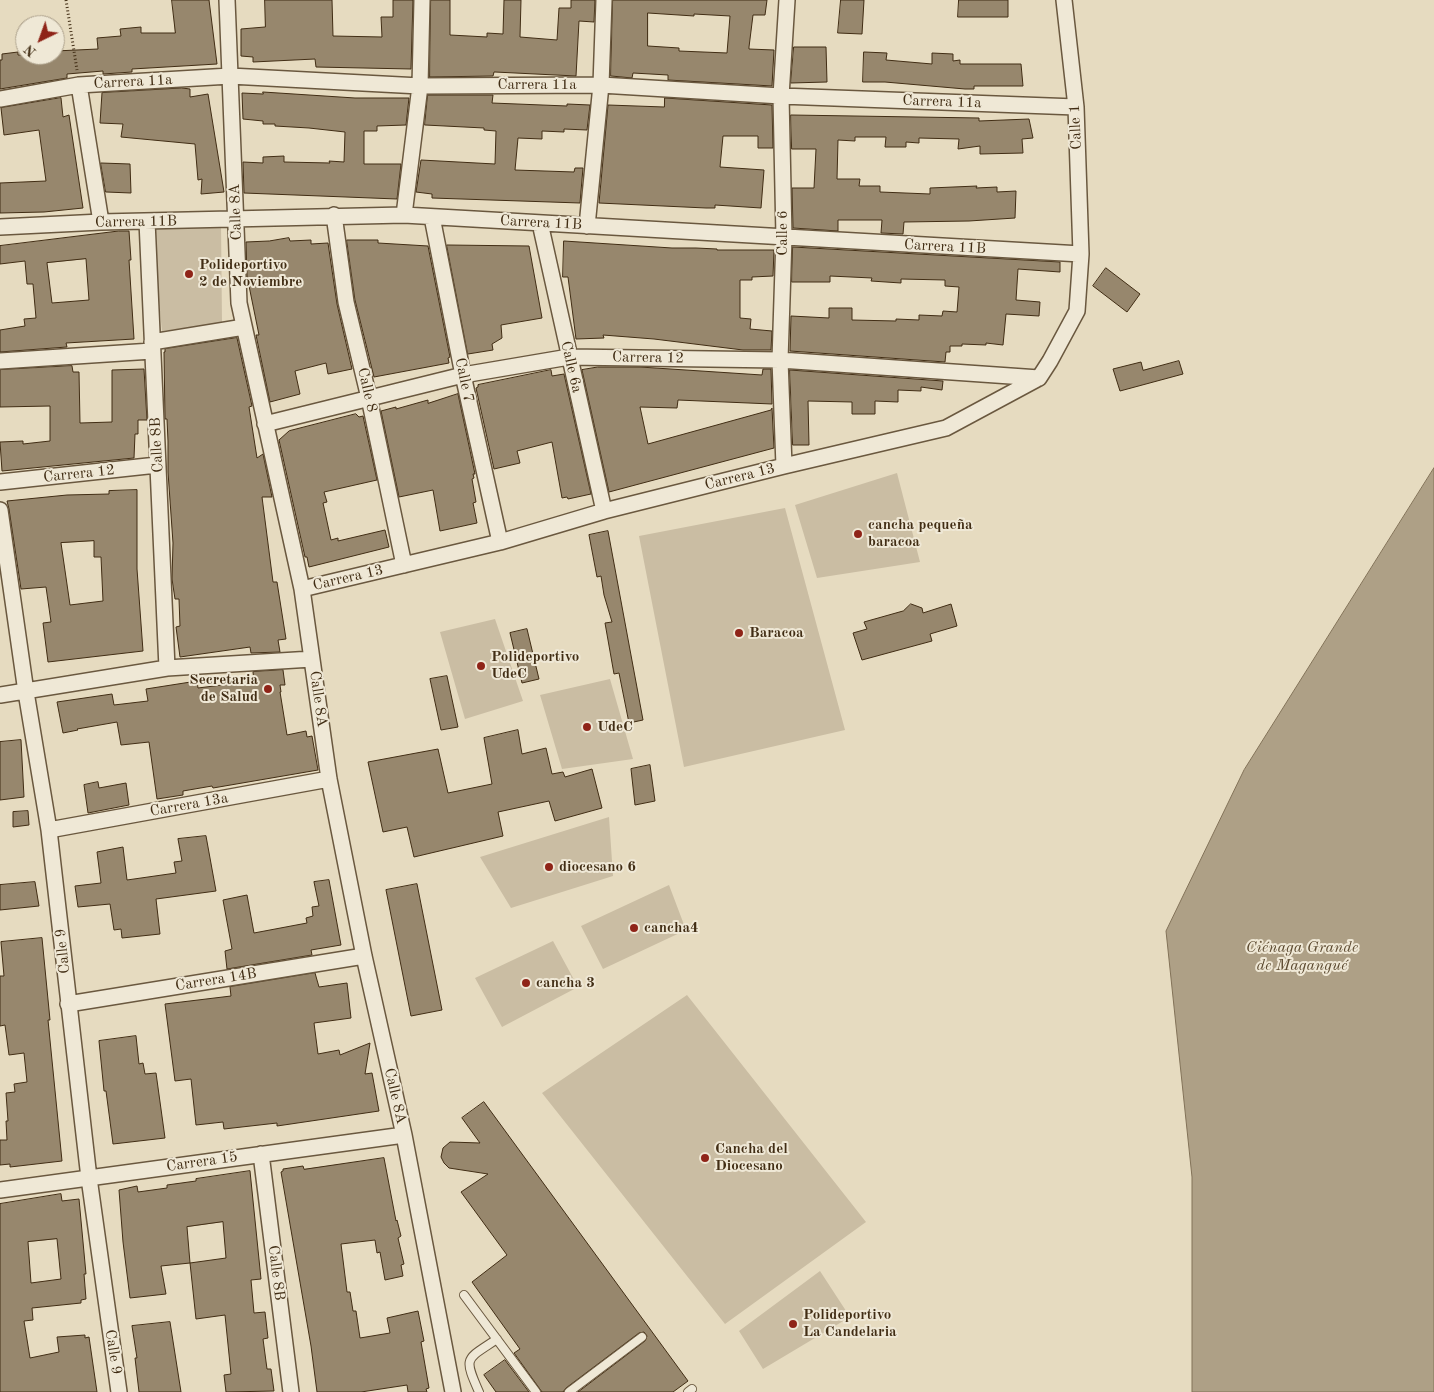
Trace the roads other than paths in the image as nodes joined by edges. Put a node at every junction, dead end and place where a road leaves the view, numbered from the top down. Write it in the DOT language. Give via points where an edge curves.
graph roads {
  1 [pos="227,0"];
  2 [pos="422,0"];
  3 [pos="604,0"];
  4 [pos="787,0"];
  5 [pos="1064,0"];
  6 [pos="230,76"];
  7 [pos="79,85"];
  8 [pos="601,85"];
  9 [pos="420,86"];
  10 [pos="781,96"];
  11 [pos="0,99"];
  12 [pos="1076,107"];
  13 [pos="334,215"];
  14 [pos="404,215"];
  15 [pos="432,217"];
  16 [pos="236,220"];
  17 [pos="147,221"];
  18 [pos="101,222"];
  19 [pos="540,223"];
  20 [pos="588,226"];
  21 [pos="0,227"];
  22 [pos="784,237"];
  23 [pos="1081,254"];
  24 [pos="244,327"];
  25 [pos="152,346"];
  26 [pos="569,357"];
  27 [pos="780,360"];
  28 [pos="0,361"];
  29 [pos="463,374"];
  30 [pos="1039,378"];
  31 [pos="369,398"];
  32 [pos="265,424"];
  33 [pos="158,465"];
  34 [pos="784,466"];
  35 [pos="0,482"];
  36 [pos="0,510"];
  37 [pos="604,511"];
  38 [pos="500,542"];
  39 [pos="404,564"];
  40 [pos="302,589"];
  41 [pos="312,659"];
  42 [pos="167,668"];
  43 [pos="26,692"];
  44 [pos="0,695"];
  45 [pos="329,779"];
  46 [pos="49,830"];
  47 [pos="364,956"];
  48 [pos="68,1004"];
  49 [pos="404,1134"];
  50 [pos="261,1154"];
  51 [pos="89,1178"];
  52 [pos="0,1190"];
  53 [pos="464,1295"];
  54 [pos="642,1337"];
  55 [pos="497,1339"];
  56 [pos="120,1392"];
  57 [pos="291,1392"];
  58 [pos="453,1392"];
  59 [pos="479,1392"];
  60 [pos="536,1392"];
  61 [pos="568,1392"];
  1 -- 6 [label="street, Calle 8A"];
  2 -- 9 [label="street"];
  3 -- 8 [label="street"];
  4 -- 10 [label="street, Calle 6"];
  5 -- 12 [label="street, Calle 1"];
  6 -- 7 [label="street, Carrera 11a"];
  6 -- 9 [label="street, Carrera 11a"];
  6 -- 16 [label="street, Calle 8A"];
  7 -- 11 [label="street, Carrera 11a"];
  7 -- 18 [label="street"];
  8 -- 9 [label="street, Carrera 11a"];
  8 -- 10 [label="street, Carrera 11a"];
  8 -- 20 [label="street"];
  9 -- 14 [label="street"];
  10 -- 12 [label="street, Carrera 11a"];
  10 -- 22 [label="street, Calle 6"];
  12 -- 23 [label="street, Calle 1"];
  13 -- 14 [label="street, Carrera 11B"];
  13 -- 16 [label="street, Carrera 11B"];
  13 -- 31 [label="street, Calle 8" via="346,302"];
  14 -- 15 [label="street, Carrera 11B"];
  15 -- 19 [label="street, Carrera 11B"];
  15 -- 29 [label="street, Calle 7"];
  16 -- 17 [label="street, Carrera 11B"];
  16 -- 24 [label="street, Calle 8A" via="239,303"];
  17 -- 18 [label="street, Carrera 11B"];
  17 -- 25 [label="street, Calle 8B"];
  18 -- 21 [label="street, Carrera 11B"];
  19 -- 20 [label="street, Carrera 11B"];
  19 -- 26 [label="street, Calle 6a"];
  20 -- 22 [label="street, Carrera 11B"];
  22 -- 23 [label="street, Carrera 11B"];
  22 -- 27 [label="street, Calle 6"];
  23 -- 30 [label="street, Carrera 13" via="1077,311"];
  24 -- 25 [label="street"];
  24 -- 32 [label="street, Calle 8A"];
  25 -- 28 [label="street"];
  25 -- 33 [label="street, Calle 8B"];
  26 -- 27 [label="street, Carrera 12"];
  26 -- 29 [label="street, Carrera 12"];
  26 -- 37 [label="street, Calle 6a"];
  27 -- 30 [label="street, Carrera 12"];
  27 -- 34 [label="street, Calle 6"];
  29 -- 31 [label="street, Carrera 12"];
  29 -- 38 [label="street, Calle 7"];
  30 -- 34 [label="street, Carrera 13" via="946,428"];
  31 -- 32 [label="street, Carrera 12"];
  31 -- 39 [label="street, Calle 8"];
  32 -- 40 [label="street, Calle 8A"];
  33 -- 35 [label="street, Carrera 12"];
  33 -- 42 [label="street, Calle 8B"];
  34 -- 37 [label="street, Carrera 13"];
  36 -- 43 [label="street, Calle 9"];
  37 -- 38 [label="street, Carrera 13"];
  38 -- 39 [label="street, Carrera 13"];
  39 -- 40 [label="street, Carrera 13"];
  40 -- 41 [label="street, Calle 8A"];
  41 -- 42 [label="street"];
  41 -- 45 [label="street, Calle 8A"];
  42 -- 43 [label="street"];
  43 -- 44 [label="street"];
  43 -- 46 [label="street, Calle 9"];
  45 -- 46 [label="street, Carrera 13a"];
  45 -- 47 [label="street, Calle 8A"];
  46 -- 48 [label="street, Calle 9"];
  47 -- 48 [label="street, Carrera 14B"];
  47 -- 49 [label="street, Calle 8A"];
  48 -- 51 [label="street, Calle 9"];
  49 -- 50 [label="street, Carrera 15"];
  49 -- 58 [label="street, Calle 8A"];
  50 -- 51 [label="street, Carrera 15"];
  50 -- 57 [label="street, Calle 8B"];
  51 -- 52 [label="street, Carrera 15"];
  51 -- 56 [label="street, Calle 9"];
  53 -- 55 [label="lane"];
  54 -- 61 [label="lane"];
  55 -- 59 [label="lane" via="469,1361"];
  55 -- 60 [label="lane"];
}
